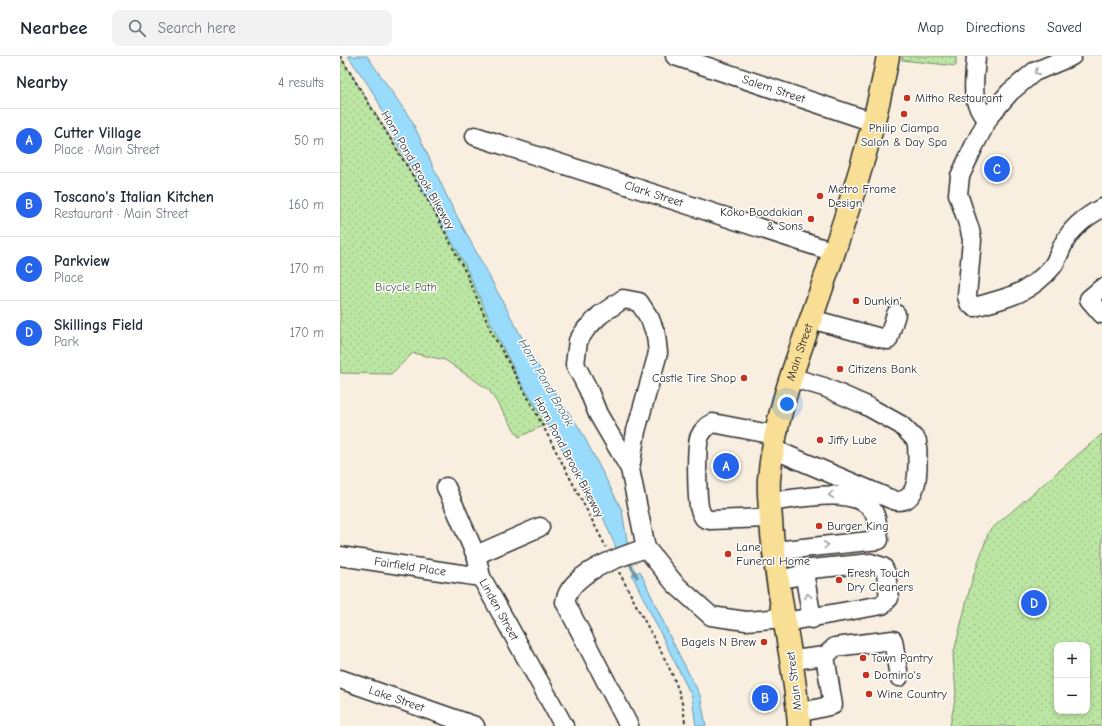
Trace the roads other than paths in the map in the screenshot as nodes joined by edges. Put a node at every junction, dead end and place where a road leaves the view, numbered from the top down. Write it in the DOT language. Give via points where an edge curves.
graph roads {
  1 [pos="675,56"];
  2 [pos="888,56"];
  3 [pos="976,56"];
  4 [pos="1072,56"];
  5 [pos="988,118"];
  6 [pos="873,122"];
  7 [pos="475,136"];
  8 [pos="1102,208"];
  9 [pos="834,252"];
  10 [pos="1102,288"];
  11 [pos="896,314"];
  12 [pos="1102,314"];
  13 [pos="810,319"];
  14 [pos="790,377"];
  15 [pos="774,442"];
  16 [pos="630,469"];
  17 [pos="446,487"];
  18 [pos="770,510"];
  19 [pos="540,527"];
  20 [pos="774,551"];
  21 [pos="476,555"];
  22 [pos="628,555"];
  23 [pos="340,556"];
  24 [pos="804,572"];
  25 [pos="481,577"];
  26 [pos="778,580"];
  27 [pos="812,619"];
  28 [pos="784,620"];
  29 [pos="825,656"];
  30 [pos="793,660"];
  31 [pos="899,677"];
  32 [pos="340,679"];
  33 [pos="799,720"];
  34 [pos="476,726"];
  35 [pos="564,726"];
  36 [pos="629,726"];
  1 -- 6 [label="street, Salem Street"];
  2 -- 6 [label="main road, Main Street"];
  3 -- 5 [label="street" via="974,100"];
  4 -- 5 [label="street, one-way" via="1034,72 1010,92"];
  5 -- 8 [label="street" via="960,176 958,194 971,235 967,296 969,303 974,307 1016,295 1032,286 1053,266 1076,226"];
  6 -- 9 [label="main road, Main Street"];
  7 -- 9 [label="street, Clark Street"];
  9 -- 13 [label="main road, Main Street"];
  10 -- 12 [label="street" via="1089,299"];
  11 -- 13 [label="street" via="888,340"];
  13 -- 14 [label="main road, Main Street"];
  14 -- 15 [label="main road, Main Street"];
  14 -- 15 [label="street" via="824,387 865,405 901,425 917,441 917,484 908,498 898,501 886,498"];
  15 -- 18 [label="main road, Main Street" via="769,481"];
  15 -- 18 [label="street" via="714,423 707,425 702,432 698,452 699,508 704,518 710,520"];
  16 -- 16 [label="street" via="598,414 575,364 578,341 586,329 600,315 624,300 639,302 650,319 656,335 658,353 636,431"];
  16 -- 22 [label="street"];
  17 -- 21 [label="street, Linden Street"];
  18 -- 20 [label="main road, Main Street"];
  20 -- 18 [label="street, one-way" via="879,540 874,513 865,502 839,494"];
  19 -- 21 [label="street"];
  20 -- 26 [label="main road, Main Street"];
  21 -- 25 [label="street, Linden Street"];
  22 -- 28 [label="street" via="675,584 712,616 746,621"];
  22 -- 36 [label="street" via="579,578 566,594 565,602"];
  23 -- 25 [label="street, Fairfield Place"];
  24 -- 26 [label="street"];
  27 -- 24 [label="street, one-way"];
  24 -- 27 [label="street" via="811,569 871,563 883,567 886,573 889,598 887,602"];
  25 -- 35 [label="street, Linden Street"];
  26 -- 28 [label="main road, Main Street"];
  27 -- 28 [label="street"];
  28 -- 30 [label="main road, Main Street"];
  29 -- 30 [label="street"];
  29 -- 31 [label="street" via="835,647 893,640"];
  29 -- 33 [label="street" via="834,705"];
  30 -- 33 [label="main road, Main Street"];
  32 -- 34 [label="street, Lake Street"];
}
